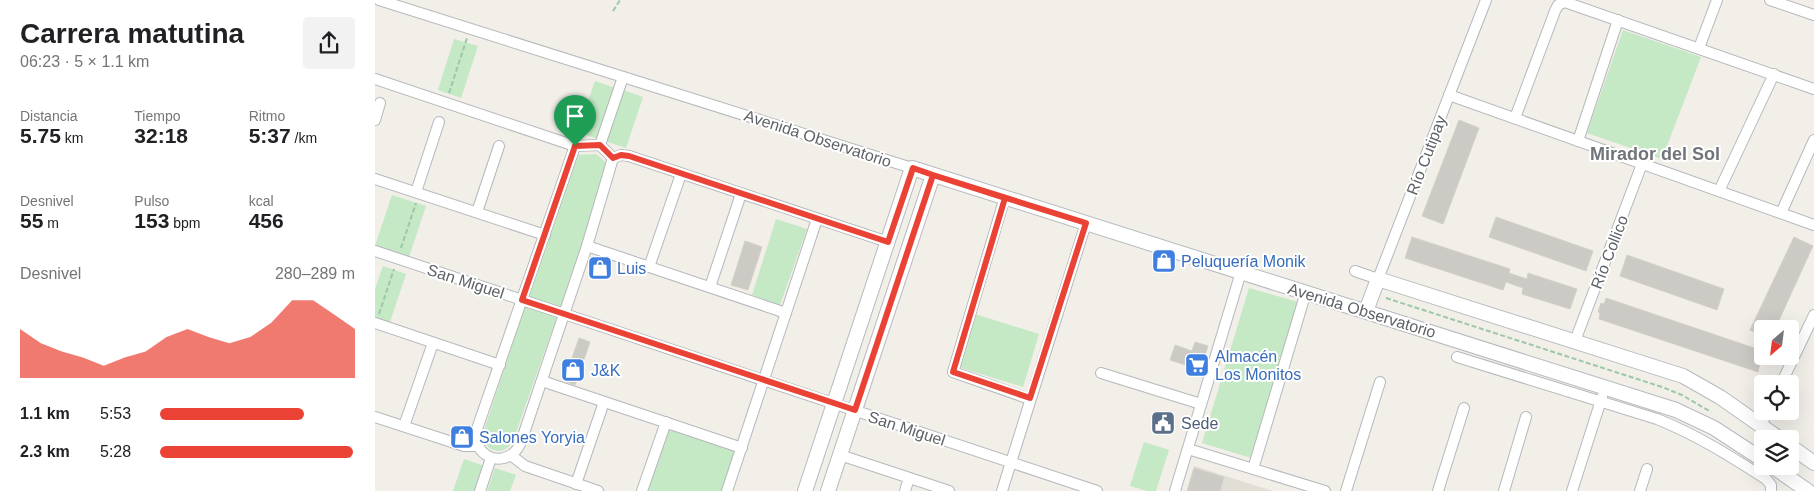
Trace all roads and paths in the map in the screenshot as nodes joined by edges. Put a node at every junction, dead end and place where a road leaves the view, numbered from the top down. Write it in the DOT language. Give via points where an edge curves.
graph roads {
  1 [pos="379,0"];
  2 [pos="621,0"];
  3 [pos="1486,0"];
  4 [pos="1717,0"];
  5 [pos="1769,0"];
  6 [pos="613,11"];
  7 [pos="1814,15"];
  8 [pos="1619,20"];
  9 [pos="469,28"];
  10 [pos="1699,48"];
  11 [pos="1774,74"];
  12 [pos="623,77"];
  13 [pos="375,79"];
  14 [pos="1814,89"];
  15 [pos="1449,95"];
  16 [pos="380,103"];
  17 [pos="446,103"];
  18 [pos="1515,118"];
  19 [pos="375,120"];
  20 [pos="439,122"];
  21 [pos="1814,140"];
  22 [pos="1577,141"];
  23 [pos="600,145"];
  24 [pos="499,146"];
  25 [pos="575,146"];
  26 [pos="613,158"];
  27 [pos="1642,164"];
  28 [pos="913,168"];
  29 [pos="681,174"];
  30 [pos="933,175"];
  31 [pos="375,179"];
  32 [pos="1719,191"];
  33 [pos="416,192"];
  34 [pos="741,194"];
  35 [pos="1005,198"];
  36 [pos="477,212"];
  37 [pos="1781,213"];
  38 [pos="817,218"];
  39 [pos="1086,223"];
  40 [pos="1814,225"];
  41 [pos="545,235"];
  42 [pos="888,242"];
  43 [pos="587,246"];
  44 [pos="375,251"];
  45 [pos="649,267"];
  46 [pos="1355,271"];
  47 [pos="1241,272"];
  48 [pos="1385,281"];
  49 [pos="710,288"];
  50 [pos="1306,292"];
  51 [pos="1386,298"];
  52 [pos="522,300"];
  53 [pos="786,313"];
  54 [pos="1373,313"];
  55 [pos="565,314"];
  56 [pos="1814,315"];
  57 [pos="375,323"];
  58 [pos="1575,341"];
  59 [pos="433,343"];
  60 [pos="1457,357"];
  61 [pos="500,365"];
  62 [pos="1101,373"];
  63 [pos="1785,375"];
  64 [pos="764,380"];
  65 [pos="542,381"];
  66 [pos="1380,382"];
  67 [pos="1605,386"];
  68 [pos="1030,398"];
  69 [pos="604,402"];
  70 [pos="1601,402"];
  71 [pos="834,404"];
  72 [pos="1201,404"];
  73 [pos="1464,408"];
  74 [pos="855,410"];
  75 [pos="1717,416"];
  76 [pos="375,417"];
  77 [pos="1526,417"];
  78 [pos="1764,420"];
  79 [pos="665,422"];
  80 [pos="404,426"];
  81 [pos="1761,426"];
  82 [pos="1767,430"];
  83 [pos="478,446"];
  84 [pos="741,448"];
  85 [pos="1188,449"];
  86 [pos="1799,453"];
  87 [pos="1754,454"];
  88 [pos="840,455"];
  89 [pos="511,456"];
  90 [pos="491,458"];
  91 [pos="1010,462"];
  92 [pos="1814,464"];
  93 [pos="1253,469"];
  94 [pos="1647,469"];
  95 [pos="1786,475"];
  96 [pos="909,478"];
  97 [pos="577,484"];
  98 [pos="480,491"];
  99 [pos="598,491"];
  100 [pos="642,491"];
  101 [pos="727,491"];
  102 [pos="805,491"];
  103 [pos="828,491"];
  104 [pos="905,491"];
  105 [pos="949,491"];
  106 [pos="1001,491"];
  107 [pos="1097,491"];
  108 [pos="1175,491"];
  109 [pos="1325,491"];
  110 [pos="1346,491"];
  111 [pos="1438,491"];
  112 [pos="1504,491"];
  113 [pos="1572,491"];
  114 [pos="1640,491"];
  115 [pos="1771,491"];
  116 [pos="1808,491"];
  1 -- 9 [label="street, Avenida Observatorio"];
  2 -- 6 [label="path"];
  3 -- 15 [label="street, Río Cutipay"];
  4 -- 10 [label="street"];
  5 -- 7 [label="street"];
  8 -- 10 [label="street"];
  8 -- 18 [label="street" via="1565,2 1558,5"];
  8 -- 22 [label="street"];
  9 -- 12 [label="street, Avenida Observatorio"];
  9 -- 17 [label="path"];
  10 -- 11 [label="street"];
  11 -- 14 [label="street"];
  11 -- 32 [label="street"];
  12 -- 23 [label="street"];
  12 -- 28 [label="street, Avenida Observatorio"];
  13 -- 17 [label="street"];
  15 -- 18 [label="street"];
  15 -- 48 [label="street, Río Cutipay"];
  16 -- 19 [label="street"];
  17 -- 25 [label="street"];
  18 -- 22 [label="street"];
  20 -- 33 [label="street"];
  21 -- 37 [label="street"];
  22 -- 27 [label="street"];
  23 -- 25 [label="street"];
  23 -- 26 [label="street"];
  24 -- 36 [label="street"];
  25 -- 41 [label="street"];
  26 -- 29 [label="street" via="625,155"];
  26 -- 43 [label="street"];
  27 -- 32 [label="street"];
  27 -- 58 [label="street, Río Collico"];
  28 -- 30 [label="street, Avenida Observatorio"];
  28 -- 42 [label="street"];
  29 -- 34 [label="street"];
  29 -- 45 [label="street"];
  30 -- 35 [label="street, Avenida Observatorio"];
  30 -- 74 [label="street"];
  31 -- 33 [label="street"];
  32 -- 37 [label="street"];
  33 -- 36 [label="street"];
  34 -- 38 [label="street"];
  34 -- 49 [label="street"];
  35 -- 39 [label="street, Avenida Observatorio"];
  35 -- 68 [label="street" via="953,372"];
  36 -- 41 [label="street"];
  37 -- 40 [label="street"];
  38 -- 42 [label="street"];
  38 -- 53 [label="street"];
  39 -- 47 [label="street, Avenida Observatorio"];
  39 -- 68 [label="street"];
  41 -- 52 [label="street"];
  42 -- 71 [label="street"];
  43 -- 45 [label="street"];
  43 -- 55 [label="street"];
  44 -- 52 [label="street, San Miguel"];
  45 -- 49 [label="street"];
  46 -- 48 [label="street, Avenida Observatorio"];
  47 -- 50 [label="street, Avenida Observatorio"];
  47 -- 72 [label="street"];
  48 -- 51 [label="path"];
  48 -- 54 [label="street, Río Cutipay"];
  48 -- 58 [label="street, Avenida Observatorio"];
  49 -- 53 [label="street"];
  50 -- 54 [label="street, Avenida Observatorio"];
  50 -- 93 [label="street"];
  51 -- 54 [label="path"];
  51 -- 75 [label="path" via="1682,395"];
  52 -- 55 [label="street, San Miguel"];
  52 -- 61 [label="street"];
  53 -- 64 [label="street"];
  54 -- 67 [label="street, Avenida Observatorio"];
  55 -- 64 [label="street, San Miguel"];
  55 -- 65 [label="street"];
  56 -- 63 [label="street"];
  57 -- 59 [label="street"];
  58 -- 81 [label="street, Avenida Observatorio" via="1683,376"];
  59 -- 61 [label="street"];
  59 -- 80 [label="street"];
  60 -- 70 [label="street"];
  61 -- 83 [label="street" via="477,429"];
  62 -- 72 [label="street"];
  64 -- 71 [label="street, San Miguel"];
  64 -- 84 [label="street"];
  65 -- 69 [label="street"];
  65 -- 89 [label="street" via="521,442"];
  66 -- 110 [label="street"];
  67 -- 70 [label="street"];
  67 -- 87 [label="street, Avenida Observatorio" via="1705,423"];
  68 -- 91 [label="street"];
  69 -- 79 [label="street"];
  69 -- 97 [label="street"];
  70 -- 113 [label="street"];
  70 -- 115 [label="street" via="1657,419 1709,442 1766,479"];
  71 -- 74 [label="street, San Miguel"];
  71 -- 102 [label="street"];
  72 -- 85 [label="street"];
  73 -- 111 [label="street"];
  74 -- 88 [label="street"];
  74 -- 91 [label="street, San Miguel"];
  76 -- 80 [label="street"];
  77 -- 112 [label="street"];
  78 -- 81 [label="street"];
  79 -- 84 [label="street"];
  79 -- 100 [label="street"];
  80 -- 83 [label="street" via="468,447"];
  81 -- 82 [label="street, Avenida Observatorio"];
  83 -- 90 [label="street"];
  84 -- 101 [label="street"];
  85 -- 93 [label="street"];
  85 -- 108 [label="street"];
  86 -- 92 [label="street"];
  88 -- 96 [label="street"];
  88 -- 103 [label="street"];
  89 -- 90 [label="street"];
  89 -- 97 [label="street" via="525,466"];
  90 -- 98 [label="street"];
  91 -- 106 [label="street"];
  91 -- 107 [label="street, San Miguel"];
  93 -- 109 [label="street"];
  94 -- 114 [label="street"];
  95 -- 116 [label="street"];
  96 -- 104 [label="street"];
  96 -- 105 [label="street"];
  97 -- 99 [label="street"];
}
